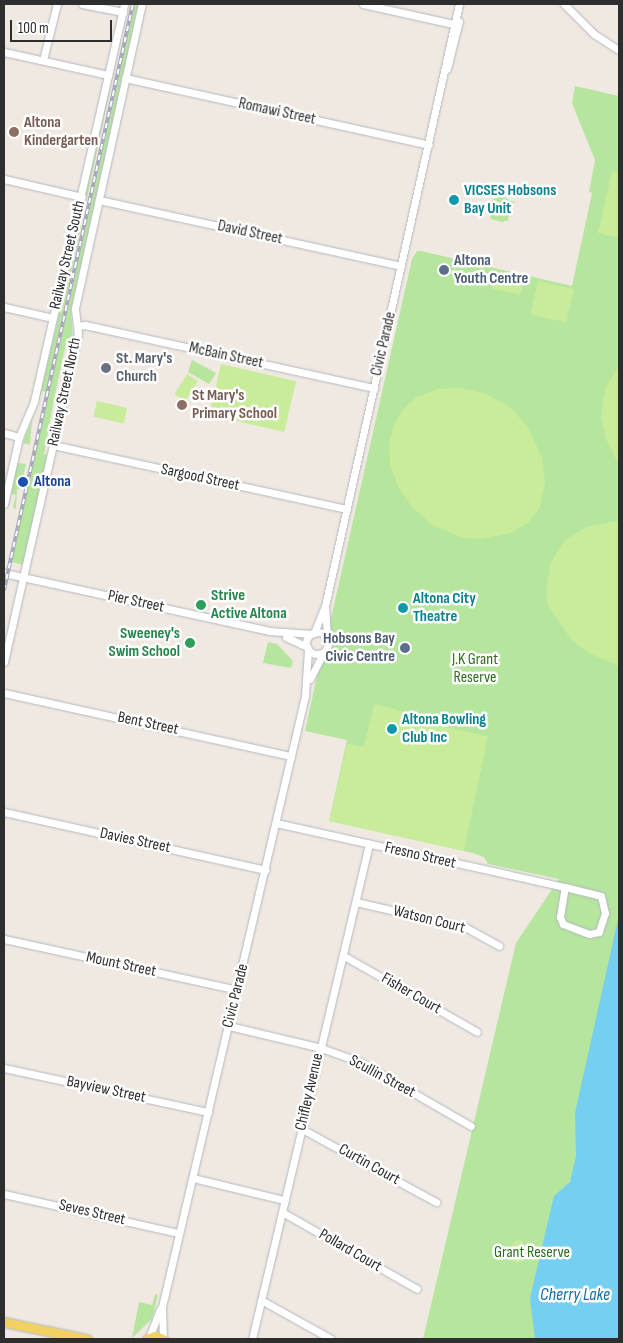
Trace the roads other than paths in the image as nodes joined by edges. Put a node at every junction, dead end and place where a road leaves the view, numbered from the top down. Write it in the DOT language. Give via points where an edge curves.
graph roads {
  1 [pos="57,4"];
  2 [pos="82,4"];
  3 [pos="124,4"];
  4 [pos="142,4"];
  5 [pos="363,4"];
  6 [pos="460,4"];
  7 [pos="564,4"];
  8 [pos="122,12"];
  9 [pos="456,24"];
  10 [pos="619,50"];
  11 [pos="4,52"];
  12 [pos="42,60"];
  13 [pos="108,75"];
  14 [pos="125,78"];
  15 [pos="429,145"];
  16 [pos="4,179"];
  17 [pos="82,197"];
  18 [pos="99,200"];
  19 [pos="401,266"];
  20 [pos="4,307"];
  21 [pos="53,318"];
  22 [pos="78,326"];
  23 [pos="374,388"];
  24 [pos="4,433"];
  25 [pos="20,437"];
  26 [pos="54,445"];
  27 [pos="4,504"];
  28 [pos="347,509"];
  29 [pos="4,573"];
  30 [pos="24,578"];
  31 [pos="325,606"];
  32 [pos="269,632"];
  33 [pos="313,633"];
  34 [pos="327,638"];
  35 [pos="308,648"];
  36 [pos="323,653"];
  37 [pos="4,662"];
  38 [pos="307,684"];
  39 [pos="4,693"];
  40 [pos="291,756"];
  41 [pos="4,812"];
  42 [pos="276,823"];
  43 [pos="369,844"];
  44 [pos="266,870"];
  45 [pos="565,887"];
  46 [pos="356,902"];
  47 [pos="4,939"];
  48 [pos="499,946"];
  49 [pos="344,956"];
  50 [pos="238,990"];
  51 [pos="229,1026"];
  52 [pos="477,1032"];
  53 [pos="321,1048"];
  54 [pos="4,1068"];
  55 [pos="208,1112"];
  56 [pos="471,1126"];
  57 [pos="302,1129"];
  58 [pos="192,1178"];
  59 [pos="4,1194"];
  60 [pos="284,1200"];
  61 [pos="436,1202"];
  62 [pos="282,1212"];
  63 [pos="180,1233"];
  64 [pos="417,1289"];
  65 [pos="261,1300"];
  66 [pos="162,1306"];
  67 [pos="4,1322"];
  68 [pos="87,1339"];
  69 [pos="146,1339"];
  70 [pos="163,1339"];
  71 [pos="252,1339"];
  72 [pos="331,1339"];
  1 -- 12 [label="street"];
  2 -- 8 [label="street"];
  3 -- 8 [label="street, Railway Street South"];
  4 -- 14 [label="street, Railway Street North"];
  5 -- 9 [label="street"];
  6 -- 9 [label="street, Civic Parade"];
  7 -- 10 [label="street" via="594,34"];
  8 -- 13 [label="street, Railway Street South"];
  9 -- 15 [label="street, Civic Parade"];
  11 -- 12 [label="street"];
  12 -- 13 [label="street"];
  13 -- 17 [label="street, Railway Street South"];
  14 -- 15 [label="street, Romawi Street"];
  14 -- 18 [label="street, Railway Street North"];
  15 -- 19 [label="street, Civic Parade"];
  16 -- 17 [label="street"];
  17 -- 21 [label="street, Railway Street South"];
  18 -- 19 [label="street, David Street"];
  18 -- 22 [label="street, Railway Street North" via="75,308"];
  19 -- 23 [label="street, Civic Parade"];
  20 -- 21 [label="street"];
  21 -- 25 [label="street, Railway Street South" via="34,402"];
  22 -- 23 [label="street, McBain Street" via="86,325"];
  22 -- 26 [label="street, Railway Street North"];
  23 -- 28 [label="street, Civic Parade"];
  24 -- 25 [label="street"];
  25 -- 27 [label="street, Railway Street South"];
  26 -- 28 [label="street, Sargood Street"];
  26 -- 30 [label="street, Railway Street North"];
  28 -- 31 [label="street, Civic Parade"];
  29 -- 30 [label="street, Pier Street"];
  30 -- 32 [label="street, Pier Street"];
  30 -- 37 [label="street, Railway Street North"];
  31 -- 33 [label="street, Civic Parade"];
  31 -- 34 [label="street, Civic Parade"];
  32 -- 33 [label="street, Pier Street"];
  32 -- 35 [label="street, Pier Street"];
  33 -- 34 [label="street"];
  33 -- 35 [label="street"];
  34 -- 36 [label="street" via="328,648"];
  35 -- 36 [label="street" via="313,654"];
  35 -- 38 [label="street, Civic Parade"];
  36 -- 38 [label="street, Civic Parade"];
  38 -- 40 [label="street, Civic Parade"];
  39 -- 40 [label="street, Bent Street"];
  40 -- 42 [label="street, Civic Parade"];
  41 -- 44 [label="street, Davies Street"];
  42 -- 43 [label="street, Fresno Street"];
  42 -- 44 [label="street, Civic Parade"];
  43 -- 45 [label="street, Fresno Street"];
  43 -- 46 [label="street, Chifley Avenue"];
  44 -- 50 [label="street, Civic Parade"];
  45 -- 45 [label="street, Fresno Street" via="601,896 605,913 598,932 589,934 563,924 560,917"];
  46 -- 48 [label="street, Watson Court" via="465,927"];
  46 -- 49 [label="street, Chifley Avenue"];
  47 -- 50 [label="street, Mount Street"];
  49 -- 52 [label="street, Fisher Court"];
  49 -- 53 [label="street, Chifley Avenue"];
  50 -- 51 [label="street, Civic Parade"];
  51 -- 53 [label="street, Scullin Street"];
  51 -- 55 [label="street, Civic Parade"];
  53 -- 56 [label="street, Scullin Street" via="360,1062"];
  53 -- 57 [label="street, Chifley Avenue"];
  54 -- 55 [label="street, Bayview Street"];
  55 -- 58 [label="street, Civic Parade"];
  57 -- 60 [label="street, Chifley Avenue"];
  57 -- 61 [label="street, Curtin Court"];
  58 -- 60 [label="street"];
  58 -- 63 [label="street, Civic Parade"];
  59 -- 63 [label="street, Seves Street"];
  60 -- 62 [label="street, Chifley Avenue"];
  62 -- 64 [label="street, Pollard Court"];
  62 -- 65 [label="street, Chifley Avenue"];
  63 -- 66 [label="street, Civic Parade"];
  65 -- 71 [label="street, Chifley Avenue"];
  65 -- 72 [label="street"];
  66 -- 69 [label="street, Civic Parade"];
  66 -- 70 [label="street, Civic Parade"];
  67 -- 68 [label="main road"];
  69 -- 70 [label="main road"];
}
